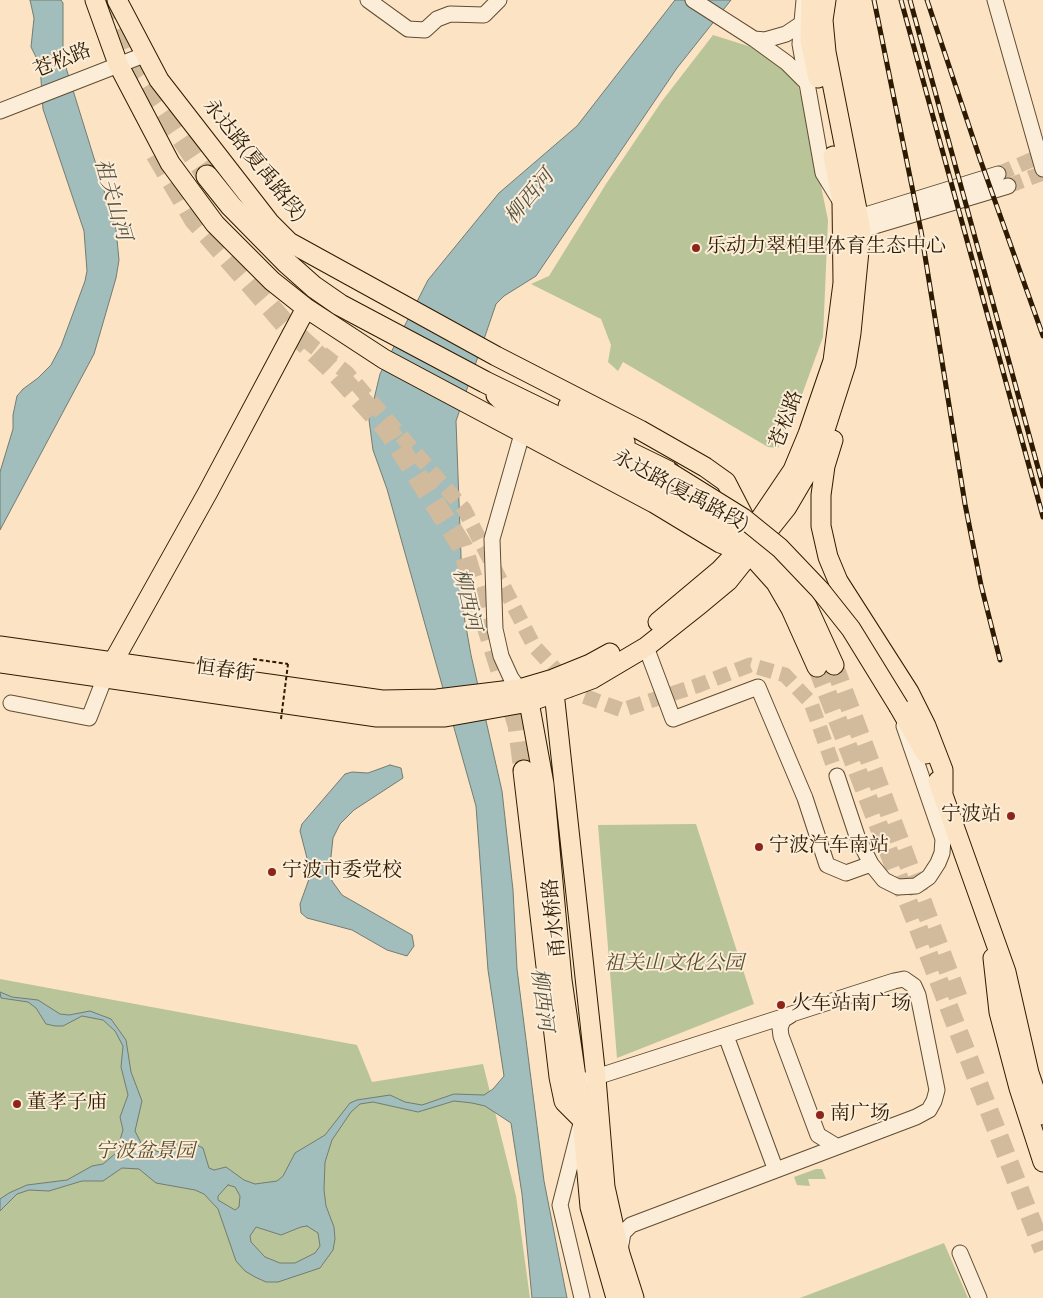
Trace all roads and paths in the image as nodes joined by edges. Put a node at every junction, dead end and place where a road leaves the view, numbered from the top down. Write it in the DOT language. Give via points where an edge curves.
graph roads {
  1 [pos="95,0"];
  2 [pos="117,0"];
  3 [pos="368,0"];
  4 [pos="499,0"];
  5 [pos="693,0"];
  6 [pos="804,0"];
  7 [pos="811,0"];
  8 [pos="826,0"];
  9 [pos="995,0"];
  10 [pos="801,24"];
  11 [pos="754,39"];
  12 [pos="144,55"];
  13 [pos="118,64"];
  14 [pos="806,83"];
  15 [pos="0,111"];
  16 [pos="1043,169"];
  17 [pos="998,174"];
  18 [pos="207,176"];
  19 [pos="1008,186"];
  20 [pos="842,202"];
  21 [pos="860,229"];
  22 [pos="306,308"];
  23 [pos="491,368"];
  24 [pos="522,434"];
  25 [pos="669,472"];
  26 [pos="748,547"];
  27 [pos="0,646"];
  28 [pos="646,647"];
  29 [pos="253,659"];
  30 [pos="114,661"];
  31 [pos="0,663"];
  32 [pos="826,666"];
  33 [pos="104,677"];
  34 [pos="554,686"];
  35 [pos="524,695"];
  36 [pos="492,702"];
  37 [pos="11,703"];
  38 [pos="899,707"];
  39 [pos="281,719"];
  40 [pos="524,771"];
  41 [pos="837,776"];
  42 [pos="943,792"];
  43 [pos="871,864"];
  44 [pos="993,940"];
  45 [pos="791,1015"];
  46 [pos="726,1036"];
  47 [pos="596,1078"];
  48 [pos="578,1082"];
  49 [pos="1043,1115"];
  50 [pos="582,1118"];
  51 [pos="836,1146"];
  52 [pos="1043,1162"];
  53 [pos="776,1168"];
  54 [pos="620,1254"];
  55 [pos="960,1254"];
  56 [pos="582,1298"];
  57 [pos="616,1298"];
  58 [pos="634,1298"];
  59 [pos="979,1298"];
  1 -- 13 [label="main road"];
  2 -- 12 [label="main road, 永达路(夏禹路段)"];
  3 -- 4 [label="street" via="408,28 425,30 437,19 450,14 484,15"];
  5 -- 11 [label="street"];
  6 -- 10 [label="street"];
  7 -- 20 [label="main road, 苍松路" via="810,40"];
  8 -- 21 [label="main road, 苍松路" via="823,20 826,52"];
  9 -- 16 [label="street"];
  10 -- 11 [label="street" via="786,34 766,40"];
  10 -- 14 [label="street" via="800,44"];
  11 -- 14 [label="street" via="787,63"];
  12 -- 13 [label="street, 苍松路"];
  12 -- 23 [label="main road, 永达路(夏禹路段)" via="164,86 270,223 289,242"];
  13 -- 15 [label="street, 苍松路"];
  13 -- 22 [label="main road" via="170,163 215,224 272,281"];
  14 -- 20 [label="street" via="823,173"];
  17 -- 21 [label="street"];
  18 -- 23 [label="highway" via="230,206 314,287 395,336"];
  19 -- 21 [label="street"];
  20 -- 26 [label="main road, 苍松路" via="843,284 833,360 793,470"];
  21 -- 26 [label="main road, 苍松路" via="846,364 822,439 787,507"];
  21 -- 42 [label="main road" via="868,280 862,325 845,399 825,466 821,495 822,526 828,557 838,581 909,692 926,726 943,770"];
  22 -- 24 [label="main road, 永达路(夏禹路段)" via="384,360"];
  22 -- 30 [label="main road"];
  23 -- 25 [label="highway"];
  23 -- 26 [label="highway" via="519,416 660,490"];
  23 -- 26 [label="main road, 永达路(夏禹路段)" via="640,430 705,467 726,482"];
  24 -- 26 [label="main road, 永达路(夏禹路段)" via="720,543"];
  24 -- 35 [label="street" via="492,539 495,628 501,656 511,678"];
  25 -- 38 [label="main road, bridge" via="743,518 786,554 851,629"];
  26 -- 28 [label="main road, 苍松路" via="728,581"];
  26 -- 32 [label="main road" via="786,572 807,606"];
  26 -- 34 [label="main road, 苍松路" via="640,636"];
  27 -- 30 [label="main road, 恒春街"];
  28 -- 34 [label="main road, 苍松路" via="592,678"];
  28 -- 43 [label="street" via="673,719 758,687 805,798 827,865 846,873"];
  29 -- 39 [label="path, bridge" via="288,664"];
  30 -- 33 [label="main road"];
  30 -- 36 [label="main road, 恒春街" via="382,700"];
  31 -- 33 [label="main road, 恒春街"];
  33 -- 36 [label="main road, 恒春街" via="377,717 445,717"];
  33 -- 37 [label="street" via="89,718"];
  34 -- 35 [label="main road, 苍松路"];
  34 -- 47 [label="main road, 甬水桥路"];
  35 -- 36 [label="main road, 苍松路"];
  35 -- 48 [label="main road, 甬水桥路" via="544,784 562,980"];
  38 -- 42 [label="main road" via="922,745"];
  38 -- 43 [label="street" via="943,839 942,853 929,877 916,886 898,887 884,880"];
  40 -- 50 [label="highway" via="560,1077 565,1101"];
  41 -- 43 [label="street" via="857,836"];
  42 -- 44 [label="main road"];
  44 -- 49 [label="main road" via="1006,972 1029,1073"];
  44 -- 52 [label="main road" via="999,1012"];
  45 -- 46 [label="street"];
  45 -- 51 [label="street" via="783,1020 780,1036 818,1135"];
  45 -- 51 [label="street" via="904,979 914,986 918,995 937,1090 934,1101 929,1110 916,1117"];
  46 -- 47 [label="street"];
  46 -- 53 [label="street"];
  47 -- 48 [label="street"];
  47 -- 54 [label="main road, 甬水桥路" via="604,1187"];
  48 -- 50 [label="main road, 甬水桥路"];
  50 -- 56 [label="street" via="560,1205"];
  50 -- 57 [label="main road, 甬水桥路" via="590,1207"];
  51 -- 53 [label="street"];
  53 -- 54 [label="street" via="631,1225 623,1232"];
  54 -- 58 [label="main road, 甬水桥路"];
  55 -- 59 [label="street"];
}
